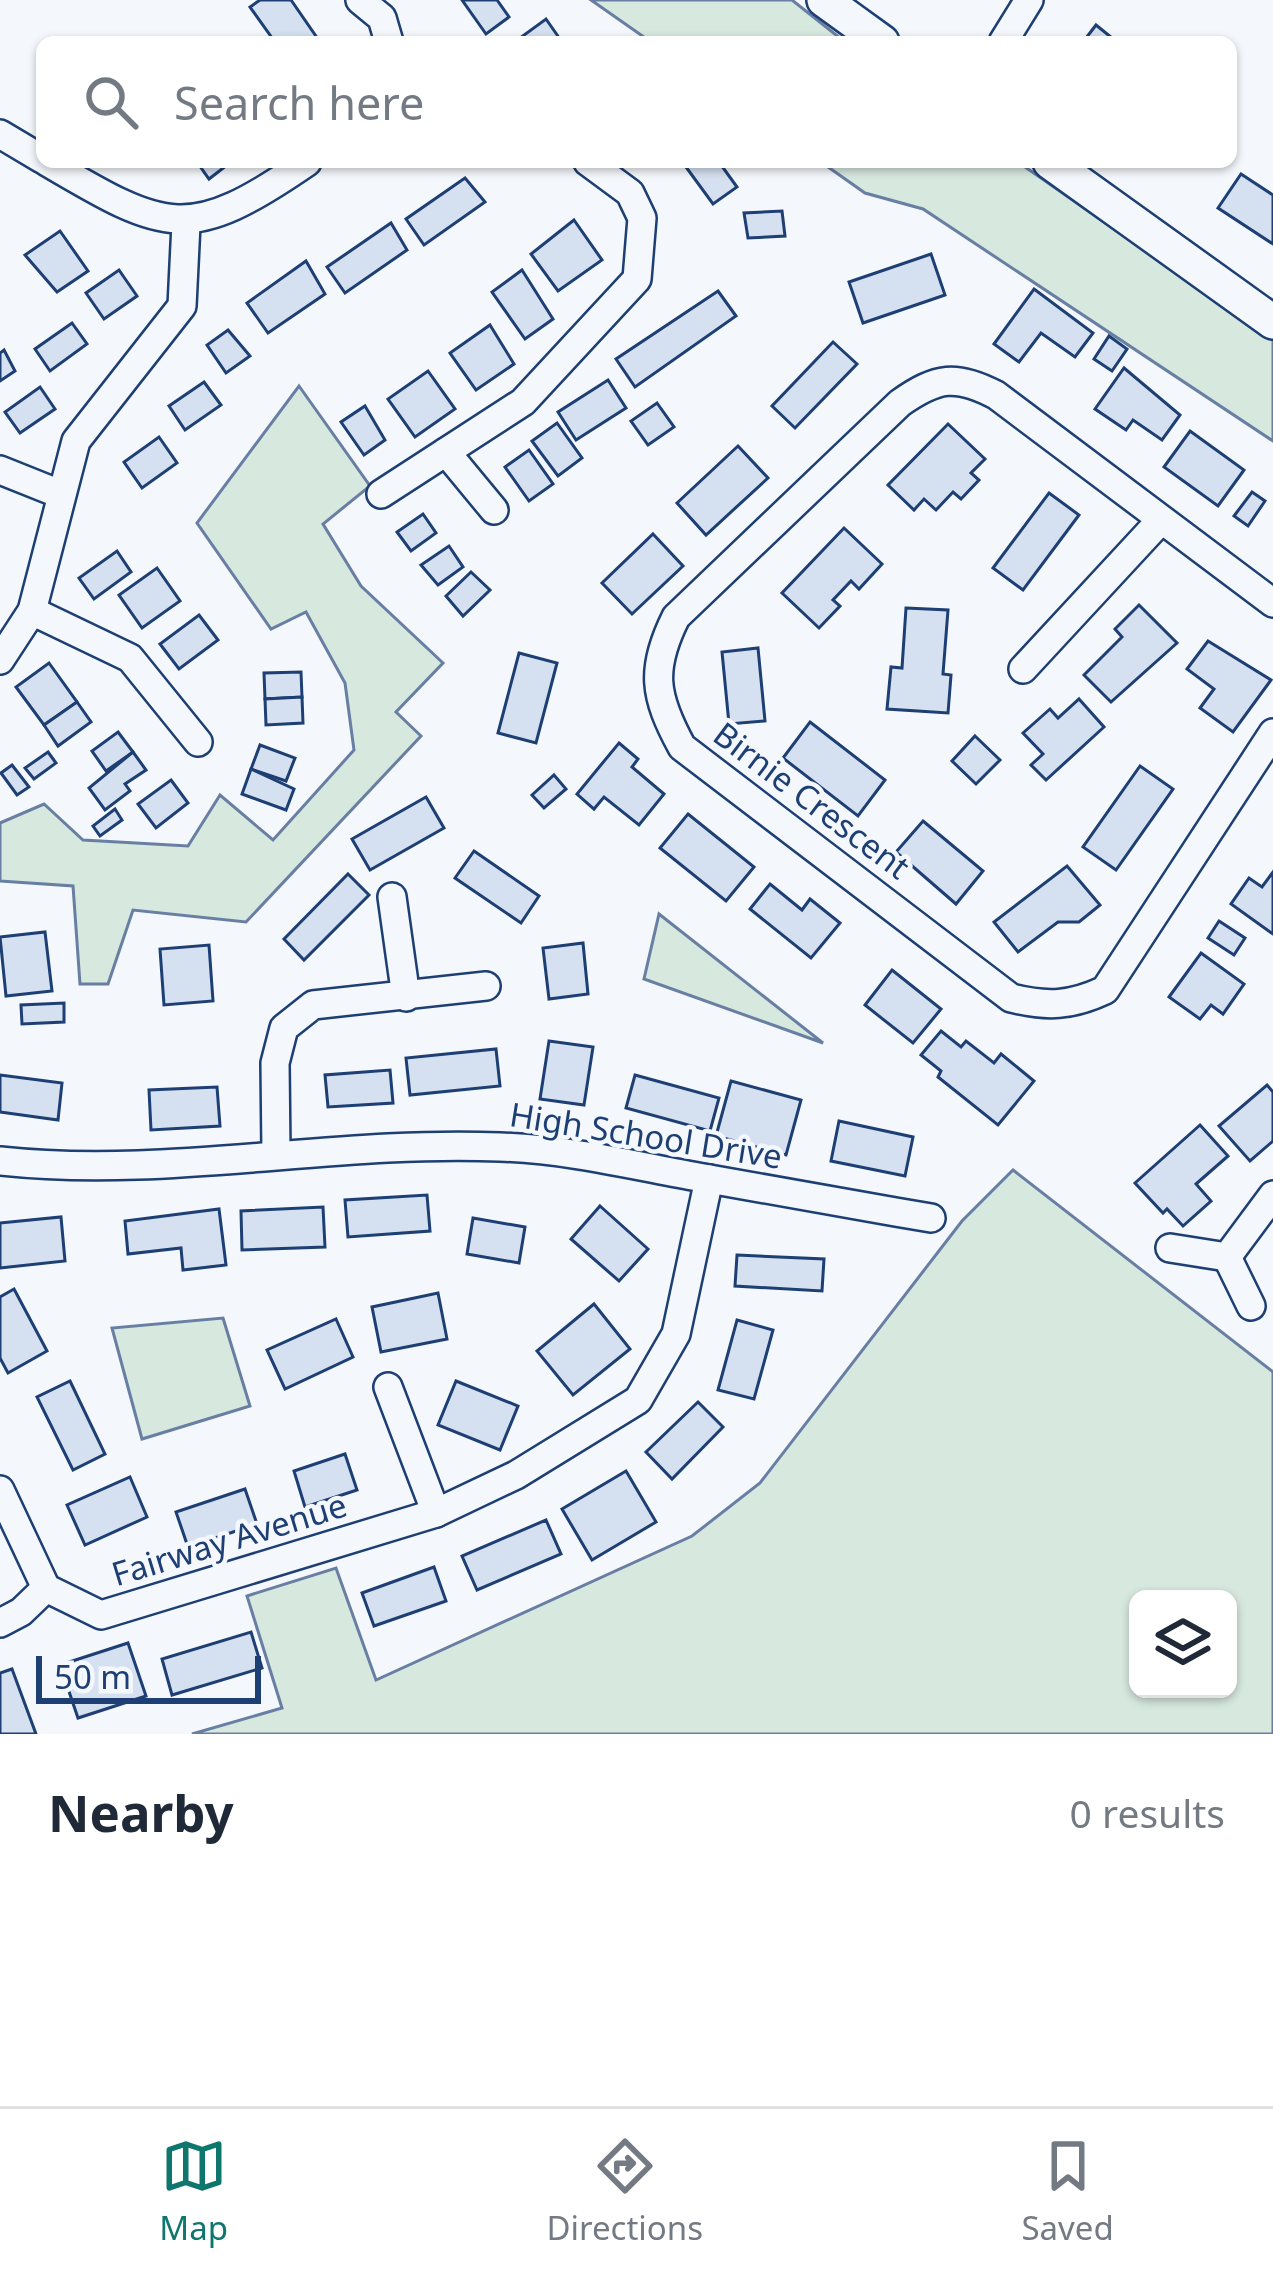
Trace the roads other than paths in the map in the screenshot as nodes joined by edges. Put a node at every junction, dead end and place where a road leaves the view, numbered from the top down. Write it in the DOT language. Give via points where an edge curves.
graph roads {
  1 [pos="360,0"];
  2 [pos="824,0"];
  3 [pos="1029,0"];
  4 [pos="387,36"];
  5 [pos="874,36"];
  6 [pos="1007,36"];
  7 [pos="0,134"];
  8 [pos="36,155"];
  9 [pos="58,168"];
  10 [pos="298,168"];
  11 [pos="596,168"];
  12 [pos="1058,168"];
  13 [pos="185,224"];
  14 [pos="1273,322"];
  15 [pos="446,452"];
  16 [pos="0,470"];
  17 [pos="60,494"];
  18 [pos="381,494"];
  19 [pos="494,510"];
  20 [pos="1161,520"];
  21 [pos="1273,603"];
  22 [pos="32,611"];
  23 [pos="0,660"];
  24 [pos="1023,669"];
  25 [pos="1273,733"];
  26 [pos="198,742"];
  27 [pos="392,898"];
  28 [pos="486,986"];
  29 [pos="406,998"];
  30 [pos="276,1154"];
  31 [pos="0,1161"];
  32 [pos="709,1179"];
  33 [pos="1273,1195"];
  34 [pos="931,1218"];
  35 [pos="1170,1248"];
  36 [pos="1227,1257"];
  37 [pos="1251,1306"];
  38 [pos="388,1387"];
  39 [pos="0,1490"];
  40 [pos="436,1513"];
  41 [pos="46,1588"];
  42 [pos="0,1623"];
  1 -- 4 [label="street" via="382,17"];
  2 -- 5 [label="street"];
  3 -- 6 [label="street"];
  7 -- 8 [label="street"];
  9 -- 13 [label="street" via="128,210"];
  10 -- 13 [label="street" via="241,208"];
  11 -- 15 [label="street" via="630,193 642,218 638,279 523,402"];
  12 -- 14 [label="street"];
  13 -- 17 [label="street" via="182,307 76,441"];
  15 -- 18 [label="street"];
  15 -- 19 [label="street"];
  16 -- 17 [label="street"];
  17 -- 22 [label="street"];
  20 -- 21 [label="street, Birnie Crescent"];
  20 -- 24 [label="street"];
  20 -- 25 [label="street, Birnie Crescent" via="997,395 967,379 931,381 676,617 658,652 668,720 682,747 1011,998 1038,1005 1072,1005 1105,991"];
  22 -- 23 [label="street"];
  22 -- 26 [label="street" via="130,658"];
  27 -- 29 [label="street"];
  28 -- 29 [label="street"];
  29 -- 30 [label="street" via="314,1005 284,1028 274,1063"];
  30 -- 31 [label="street, High School Drive" via="165,1165"];
  30 -- 32 [label="street, High School Drive" via="498,1147"];
  32 -- 34 [label="street, High School Drive"];
  32 -- 40 [label="street, Fairway Avenue" via="676,1334 638,1400"];
  33 -- 36 [label="street"];
  35 -- 36 [label="street"];
  36 -- 37 [label="street"];
  38 -- 40 [label="street"];
  39 -- 41 [label="street"];
  40 -- 41 [label="street, Fairway Avenue" via="101,1616"];
  41 -- 42 [label="street"];
}
